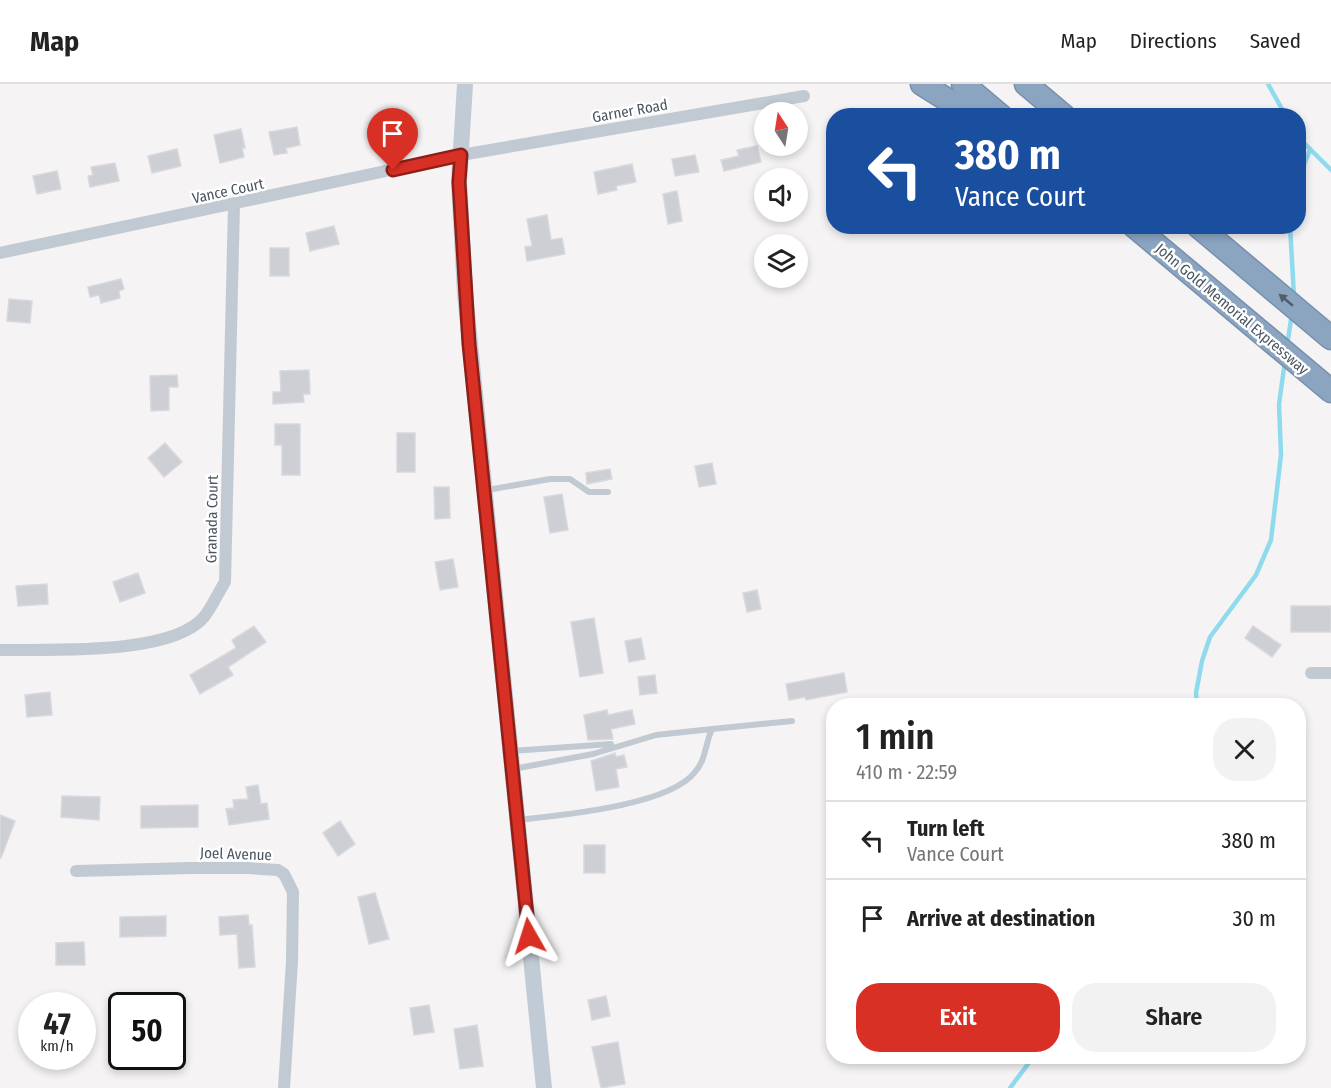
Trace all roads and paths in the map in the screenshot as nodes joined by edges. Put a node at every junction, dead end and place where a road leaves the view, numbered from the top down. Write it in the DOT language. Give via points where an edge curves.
graph roads {
  1 [pos="465,84"];
  2 [pos="922,84"];
  3 [pos="963,84"];
  4 [pos="1026,84"];
  5 [pos="804,96"];
  6 [pos="960,108"];
  7 [pos="992,108"];
  8 [pos="1054,108"];
  9 [pos="461,155"];
  10 [pos="234,205"];
  11 [pos="1144,234"];
  12 [pos="1208,234"];
  13 [pos="0,253"];
  14 [pos="1331,338"];
  15 [pos="1331,391"];
  16 [pos="483,490"];
  17 [pos="608,492"];
  18 [pos="0,650"];
  19 [pos="1311,673"];
  20 [pos="1331,673"];
  21 [pos="792,721"];
  22 [pos="712,729"];
  23 [pos="620,744"];
  24 [pos="510,751"];
  25 [pos="513,769"];
  26 [pos="518,820"];
  27 [pos="76,871"];
  28 [pos="284,1088"];
  29 [pos="544,1088"];
  1 -- 9 [label="main road"];
  2 -- 6 [label="highway"];
  3 -- 7 [label="highway"];
  4 -- 8 [label="highway"];
  5 -- 9 [label="street, Garner Road"];
  9 -- 10 [label="street, Vance Court"];
  9 -- 16 [label="main road" via="465,293"];
  10 -- 13 [label="street, Vance Court"];
  10 -- 18 [label="street, Granada Court" via="225,582 203,618 166,639 122,647"];
  11 -- 15 [label="highway, John Gold Memorial Expressway"];
  14 -- 12 [label="highway, one-way"];
  16 -- 17 [label="lane" via="550,478 570,479 589,492"];
  16 -- 24 [label="main road"];
  19 -- 20 [label="street"];
  21 -- 22 [label="lane"];
  22 -- 23 [label="lane" via="656,735"];
  22 -- 26 [label="lane" via="699,767 679,785 632,803"];
  23 -- 24 [label="lane"];
  23 -- 25 [label="lane" via="593,754"];
  24 -- 25 [label="main road"];
  25 -- 26 [label="main road"];
  26 -- 29 [label="main road"];
  27 -- 28 [label="street, Joel Avenue" via="191,867 278,870 284,874 293,892"];
}
